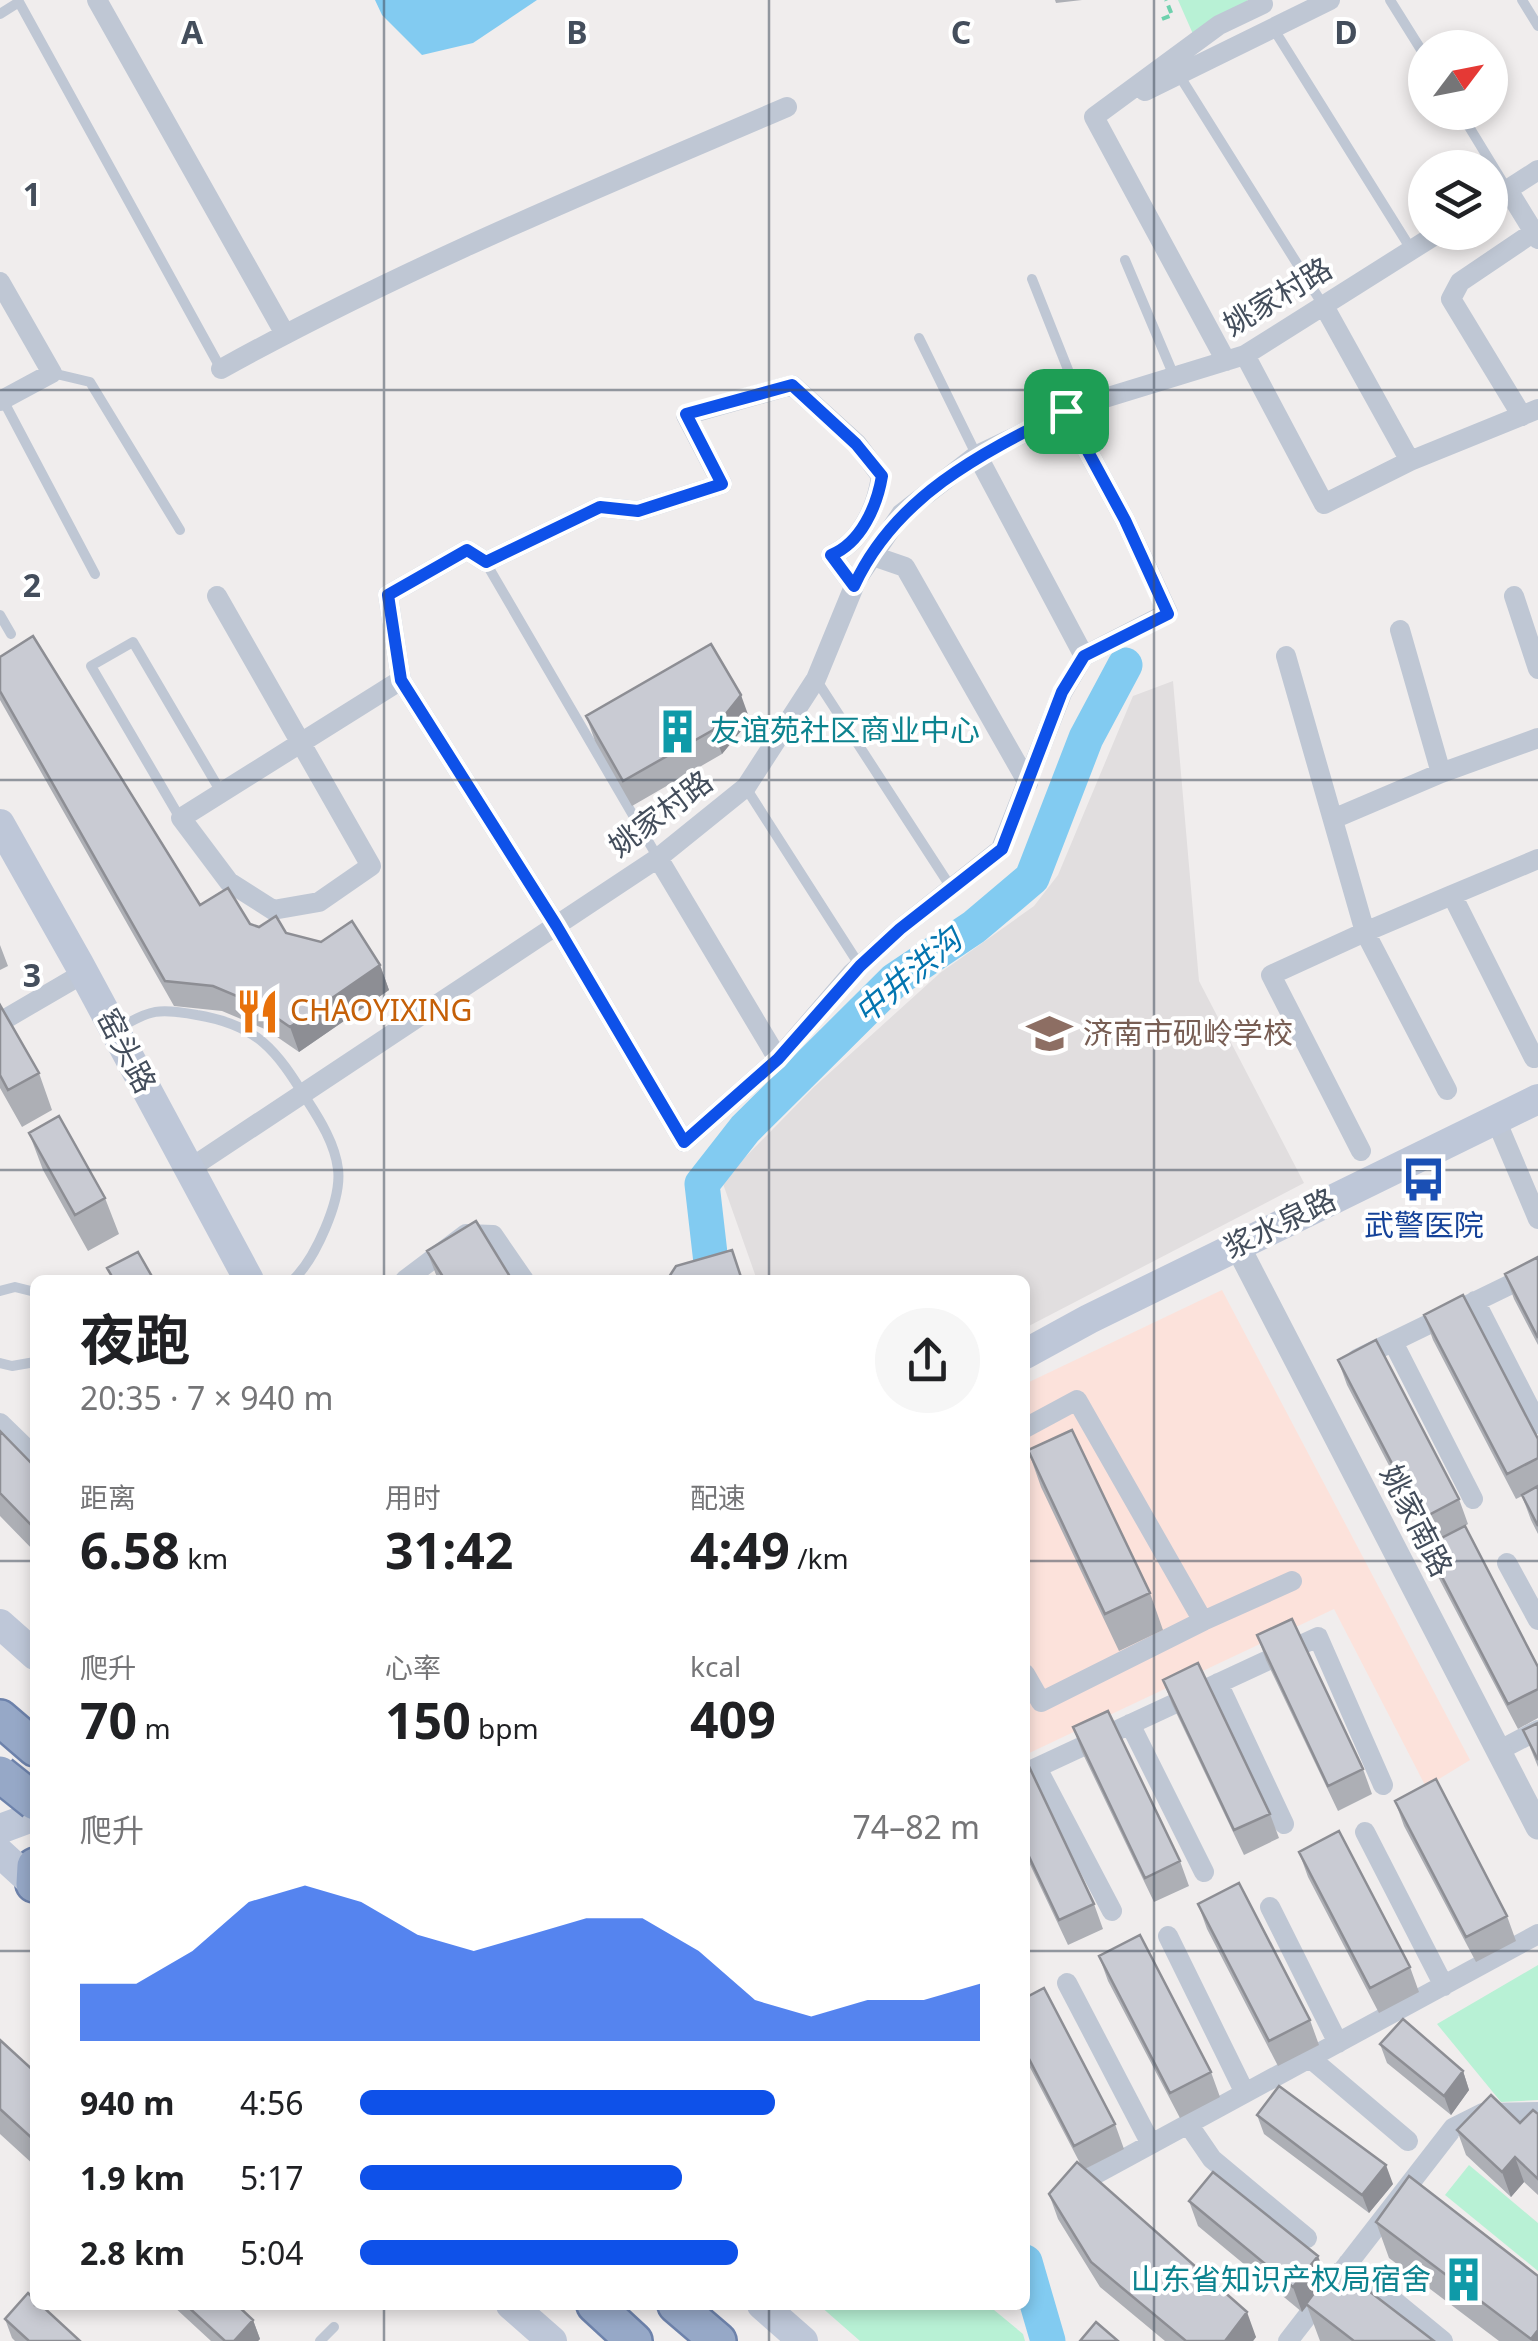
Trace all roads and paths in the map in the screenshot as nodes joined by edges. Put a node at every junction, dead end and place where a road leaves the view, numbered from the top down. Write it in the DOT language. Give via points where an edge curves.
graph roads {
  1 [pos="97,0"];
  2 [pos="1166,0"];
  3 [pos="1260,0"];
  4 [pos="1330,0"];
  5 [pos="1390,0"];
  6 [pos="1522,0"];
  7 [pos="18,1"];
  8 [pos="0,14"];
  9 [pos="1162,19"];
  10 [pos="1538,26"];
  11 [pos="1274,28"];
  12 [pos="1409,30"];
  13 [pos="1179,75"];
  14 [pos="787,107"];
  15 [pos="1094,117"];
  16 [pos="1538,170"];
  17 [pos="1508,189"];
  18 [pos="1508,205"];
  19 [pos="1536,235"];
  20 [pos="1408,244"];
  21 [pos="1412,250"];
  22 [pos="1125,260"];
  23 [pos="1032,279"];
  24 [pos="0,282"];
  25 [pos="1324,306"];
  26 [pos="285,334"];
  27 [pos="919,338"];
  28 [pos="1236,358"];
  29 [pos="221,369"];
  30 [pos="52,373"];
  31 [pos="1174,376"];
  32 [pos="1,400"];
  33 [pos="1074,408"];
  34 [pos="1530,412"];
  35 [pos="977,455"];
  36 [pos="1410,461"];
  37 [pos="180,530"];
  38 [pos="872,556"];
  39 [pos="486,562"];
  40 [pos="94,574"];
  41 [pos="854,586"];
  42 [pos="217,596"];
  43 [pos="1514,596"];
  44 [pos="0,615"];
  45 [pos="1400,630"];
  46 [pos="11,634"];
  47 [pos="1084,656"];
  48 [pos="1286,656"];
  49 [pos="1538,669"];
  50 [pos="816,679"];
  51 [pos="401,680"];
  52 [pos="1538,738"];
  53 [pos="302,742"];
  54 [pos="1441,773"];
  55 [pos="1028,782"];
  56 [pos="746,787"];
  57 [pos="222,792"];
  58 [pos="181,818"];
  59 [pos="1333,819"];
  60 [pos="0,824"];
  61 [pos="658,858"];
  62 [pos="1538,859"];
  63 [pos="952,890"];
  64 [pos="1452,895"];
  65 [pos="556,925"];
  66 [pos="1366,932"];
  67 [pos="860,966"];
  68 [pos="84,973"];
  69 [pos="0,1022"];
  70 [pos="115,1031"];
  71 [pos="1534,1058"];
  72 [pos="778,1059"];
  73 [pos="1446,1090"];
  74 [pos="303,1094"];
  75 [pos="1538,1099"];
  76 [pos="1496,1120"];
  77 [pos="1361,1151"];
  78 [pos="189,1170"];
  79 [pos="1538,1219"];
  80 [pos="1237,1245"];
  81 [pos="1538,1271"];
  82 [pos="246,1275"];
  83 [pos="298,1275"];
  84 [pos="411,1275"];
  85 [pos="521,1275"];
  86 [pos="0,1291"];
  87 [pos="30,1291"];
  88 [pos="1475,1301"];
  89 [pos="1392,1342"];
  90 [pos="1030,1351"];
  91 [pos="0,1362"];
  92 [pos="30,1363"];
  93 [pos="1341,1367"];
  94 [pos="0,1423"];
  95 [pos="1538,1424"];
  96 [pos="1030,1425"];
  97 [pos="30,1452"];
  98 [pos="1474,1499"];
  99 [pos="1507,1563"];
  100 [pos="1292,1581"];
  101 [pos="1203,1620"];
  102 [pos="1538,1620"];
  103 [pos="0,1624"];
  104 [pos="30,1651"];
  105 [pos="1218,1683"];
  106 [pos="1033,1706"];
  107 [pos="0,1718"];
  108 [pos="1130,1724"];
  109 [pos="1538,1730"];
  110 [pos="30,1744"];
  111 [pos="1498,1751"];
  112 [pos="1031,1770"];
  113 [pos="30,1772"];
  114 [pos="0,1774"];
  115 [pos="1384,1785"];
  116 [pos="0,1792"];
  117 [pos="30,1798"];
  118 [pos="30,1818"];
  119 [pos="1284,1824"];
  120 [pos="1538,1827"];
  121 [pos="0,1829"];
  122 [pos="1365,1832"];
  123 [pos="0,1854"];
  124 [pos="1204,1872"];
  125 [pos="30,1881"];
  126 [pos="1270,1907"];
  127 [pos="1112,1912"];
  128 [pos="1538,1934"];
  129 [pos="1168,1936"];
  130 [pos="1067,1983"];
  131 [pos="1444,1986"];
  132 [pos="1338,2043"];
  133 [pos="1310,2058"];
  134 [pos="1245,2093"];
  135 [pos="1538,2112"];
  136 [pos="1188,2124"];
  137 [pos="1408,2141"];
  138 [pos="1151,2144"];
  139 [pos="1074,2186"];
  140 [pos="1307,2238"];
  141 [pos="1348,2264"];
  142 [pos="518,2310"];
  143 [pos="600,2310"];
  144 [pos="682,2310"];
  145 [pos="768,2310"];
  146 [pos="334,2327"];
  147 [pos="320,2341"];
  148 [pos="552,2341"];
  149 [pos="634,2341"];
  150 [pos="718,2341"];
  151 [pos="803,2341"];
  152 [pos="1288,2341"];
  153 [pos="1444,2341"];
  1 -- 26 [label="street"];
  2 -- 9 [label="path" via="1172,15"];
  3 -- 15 [label="street"];
  4 -- 11 [label="street"];
  5 -- 12 [label="lane"];
  6 -- 10 [label="lane"];
  7 -- 8 [label="lane"];
  7 -- 29 [label="lane"];
  11 -- 13 [label="street"];
  11 -- 20 [label="lane"];
  13 -- 15 [label="street"];
  13 -- 25 [label="lane"];
  14 -- 26 [label="street" via="486,237"];
  15 -- 28 [label="street"];
  16 -- 17 [label="street"];
  18 -- 19 [label="street"];
  19 -- 34 [label="street" via="1460,282 1451,298"];
  21 -- 25 [label="street, 姚家村路"];
  22 -- 31 [label="lane"];
  23 -- 33 [label="lane"];
  24 -- 30 [label="street"];
  25 -- 28 [label="street, 姚家村路"];
  25 -- 36 [label="street"];
  26 -- 29 [label="street"];
  27 -- 35 [label="lane"];
  28 -- 31 [label="street, 姚家村路"];
  28 -- 36 [label="street" via="1324,504"];
  30 -- 32 [label="street"];
  30 -- 37 [label="lane" via="90,382"];
  31 -- 33 [label="street, 姚家村路"];
  32 -- 40 [label="lane"];
  33 -- 35 [label="street, 姚家村路"];
  33 -- 47 [label="street" via="1168,614"];
  34 -- 36 [label="street"];
  35 -- 38 [label="street, 姚家村路" via="901,514"];
  35 -- 47 [label="street"];
  38 -- 41 [label="street, 姚家村路"];
  38 -- 55 [label="street" via="905,567"];
  39 -- 41 [label="street" via="600,507 638,511 722,484 686,414 792,385 882,476 878,506 843,550 831,555"];
  39 -- 51 [label="street" via="467,550 388,595"];
  39 -- 61 [label="lane"];
  41 -- 50 [label="street, 姚家村路"];
  42 -- 53 [label="street"];
  43 -- 49 [label="street"];
  44 -- 46 [label="lane"];
  45 -- 54 [label="street"];
  47 -- 55 [label="street" via="1062,692"];
  48 -- 59 [label="street"];
  50 -- 56 [label="street, 姚家村路"];
  50 -- 63 [label="lane"];
  51 -- 53 [label="street"];
  51 -- 65 [label="street"];
  52 -- 54 [label="street"];
  53 -- 57 [label="street"];
  53 -- 58 [label="street" via="372,866 318,902 273,910 229,882"];
  54 -- 59 [label="street"];
  55 -- 63 [label="street" via="1002,849"];
  56 -- 61 [label="street, 姚家村路"];
  56 -- 67 [label="lane"];
  57 -- 58 [label="street"];
  57 -- 58 [label="lane" via="133,642 91,666"];
  59 -- 66 [label="street"];
  60 -- 68 [label="main road, 窑头路"];
  61 -- 65 [label="street, 姚家村路"];
  61 -- 72 [label="street"];
  62 -- 64 [label="street"];
  63 -- 67 [label="street"];
  64 -- 66 [label="street"];
  64 -- 71 [label="street"];
  65 -- 72 [label="street" via="684,1142"];
  65 -- 74 [label="street, 姚家村路"];
  66 -- 73 [label="street"];
  66 -- 77 [label="street" via="1271,975"];
  67 -- 72 [label="street"];
  68 -- 69 [label="street"];
  68 -- 70 [label="main road, 窑头路"];
  70 -- 74 [label="lane" via="144,1013 172,1010 236,1023 266,1044"];
  70 -- 78 [label="main road, 窑头路"];
  74 -- 78 [label="street, 姚家村路"];
  74 -- 83 [label="lane" via="338,1170 331,1211"];
  75 -- 76 [label="main road, 浆水泉路"];
  76 -- 79 [label="street"];
  76 -- 80 [label="main road, 浆水泉路"];
  78 -- 82 [label="main road, 窑头路"];
  80 -- 90 [label="main road, 浆水泉路"];
  80 -- 111 [label="street, 姚家南路"];
  81 -- 88 [label="street"];
  84 -- 85 [label="street" via="466,1234 494,1235"];
  86 -- 87 [label="lane"];
  88 -- 89 [label="street"];
  88 -- 95 [label="street"];
  89 -- 93 [label="street"];
  89 -- 98 [label="street"];
  91 -- 92 [label="lane"];
  94 -- 97 [label="street"];
  96 -- 101 [label="street" via="1077,1400"];
  99 -- 102 [label="street"];
  100 -- 101 [label="street"];
  101 -- 106 [label="street"];
  103 -- 104 [label="main road"];
  105 -- 108 [label="street"];
  105 -- 115 [label="street" via="1318,1636"];
  105 -- 119 [label="street"];
  107 -- 110 [label="highway"];
  108 -- 112 [label="street"];
  108 -- 124 [label="street"];
  109 -- 111 [label="street"];
  111 -- 120 [label="street, 姚家南路"];
  112 -- 127 [label="street"];
  113 -- 116 [label="highway"];
  114 -- 117 [label="highway, bridge"];
  118 -- 121 [label="main road"];
  122 -- 131 [label="street"];
  123 -- 125 [label="main road"];
  126 -- 132 [label="street"];
  128 -- 131 [label="street"];
  129 -- 134 [label="street"];
  130 -- 138 [label="street"];
  131 -- 132 [label="street"];
  132 -- 133 [label="street"];
  133 -- 134 [label="street"];
  133 -- 137 [label="street"];
  134 -- 136 [label="street"];
  135 -- 141 [label="street" via="1483,2113 1454,2128 1421,2186"];
  136 -- 138 [label="street"];
  136 -- 140 [label="street" via="1212,2159"];
  138 -- 139 [label="street"];
  141 -- 152 [label="street"];
  141 -- 153 [label="street"];
  142 -- 148 [label="main road"];
  143 -- 149 [label="highway"];
  144 -- 150 [label="highway"];
  145 -- 151 [label="main road"];
  146 -- 147 [label="lane"];
}
